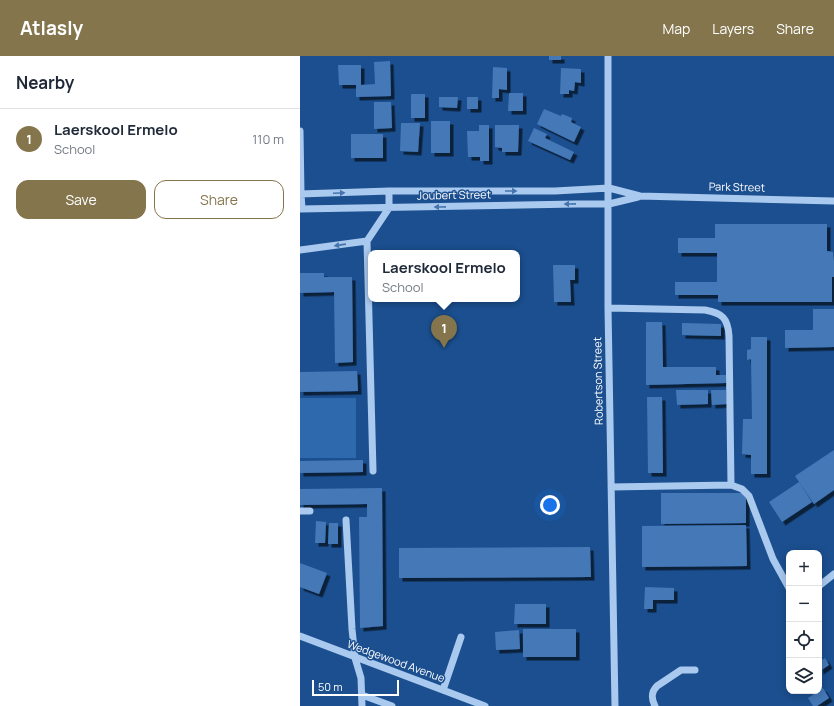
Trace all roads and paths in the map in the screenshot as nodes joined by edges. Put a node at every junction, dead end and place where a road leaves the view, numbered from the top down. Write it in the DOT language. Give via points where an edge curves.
graph roads {
  1 [pos="608,56"];
  2 [pos="300,131"];
  3 [pos="608,188"];
  4 [pos="389,191"];
  5 [pos="300,194"];
  6 [pos="640,196"];
  7 [pos="834,201"];
  8 [pos="609,204"];
  9 [pos="389,208"];
  10 [pos="301,209"];
  11 [pos="367,241"];
  12 [pos="300,250"];
  13 [pos="368,279"];
  14 [pos="369,302"];
  15 [pos="608,308"];
  16 [pos="373,471"];
  17 [pos="731,485"];
  18 [pos="611,487"];
  19 [pos="300,511"];
  20 [pos="310,511"];
  21 [pos="346,520"];
  22 [pos="834,574"];
  23 [pos="822,584"];
  24 [pos="788,586"];
  25 [pos="300,636"];
  26 [pos="461,637"];
  27 [pos="355,658"];
  28 [pos="695,670"];
  29 [pos="442,690"];
  30 [pos="362,695"];
  31 [pos="362,706"];
  32 [pos="392,706"];
  33 [pos="485,706"];
  34 [pos="615,706"];
  35 [pos="655,706"];
  1 -- 3 [label="street, Robertson Street"];
  2 -- 5 [label="street"];
  4 -- 3 [label="street, Joubert Street, one-way" via="555,191"];
  3 -- 6 [label="street, Park Street"];
  3 -- 8 [label="street, Robertson Street"];
  5 -- 4 [label="street, Joubert Street, one-way"];
  4 -- 9 [label="street"];
  5 -- 10 [label="street"];
  6 -- 7 [label="street, Park Street"];
  6 -- 8 [label="street, Park Street"];
  8 -- 9 [label="street, Joubert Street, one-way"];
  8 -- 15 [label="street, Robertson Street"];
  9 -- 10 [label="street, Joubert Street"];
  9 -- 11 [label="street"];
  11 -- 12 [label="street, one-way"];
  11 -- 13 [label="street"];
  14 -- 16 [label="street"];
  15 -- 17 [label="street" via="705,310 725,318 729,336"];
  15 -- 18 [label="street, Robertson Street"];
  17 -- 18 [label="street"];
  17 -- 24 [label="street" via="742,489 749,496 773,559"];
  18 -- 34 [label="street, Robertson Street"];
  19 -- 20 [label="street"];
  21 -- 27 [label="street"];
  22 -- 23 [label="street"];
  25 -- 27 [label="street, Wedgewood Avenue"];
  26 -- 29 [label="street"];
  27 -- 29 [label="street, Wedgewood Avenue"];
  27 -- 30 [label="street" via="362,678"];
  28 -- 35 [label="street" via="681,670 657,686 652,696"];
  29 -- 33 [label="street, Wedgewood Avenue"];
  30 -- 31 [label="street"];
  30 -- 32 [label="street"];
}
